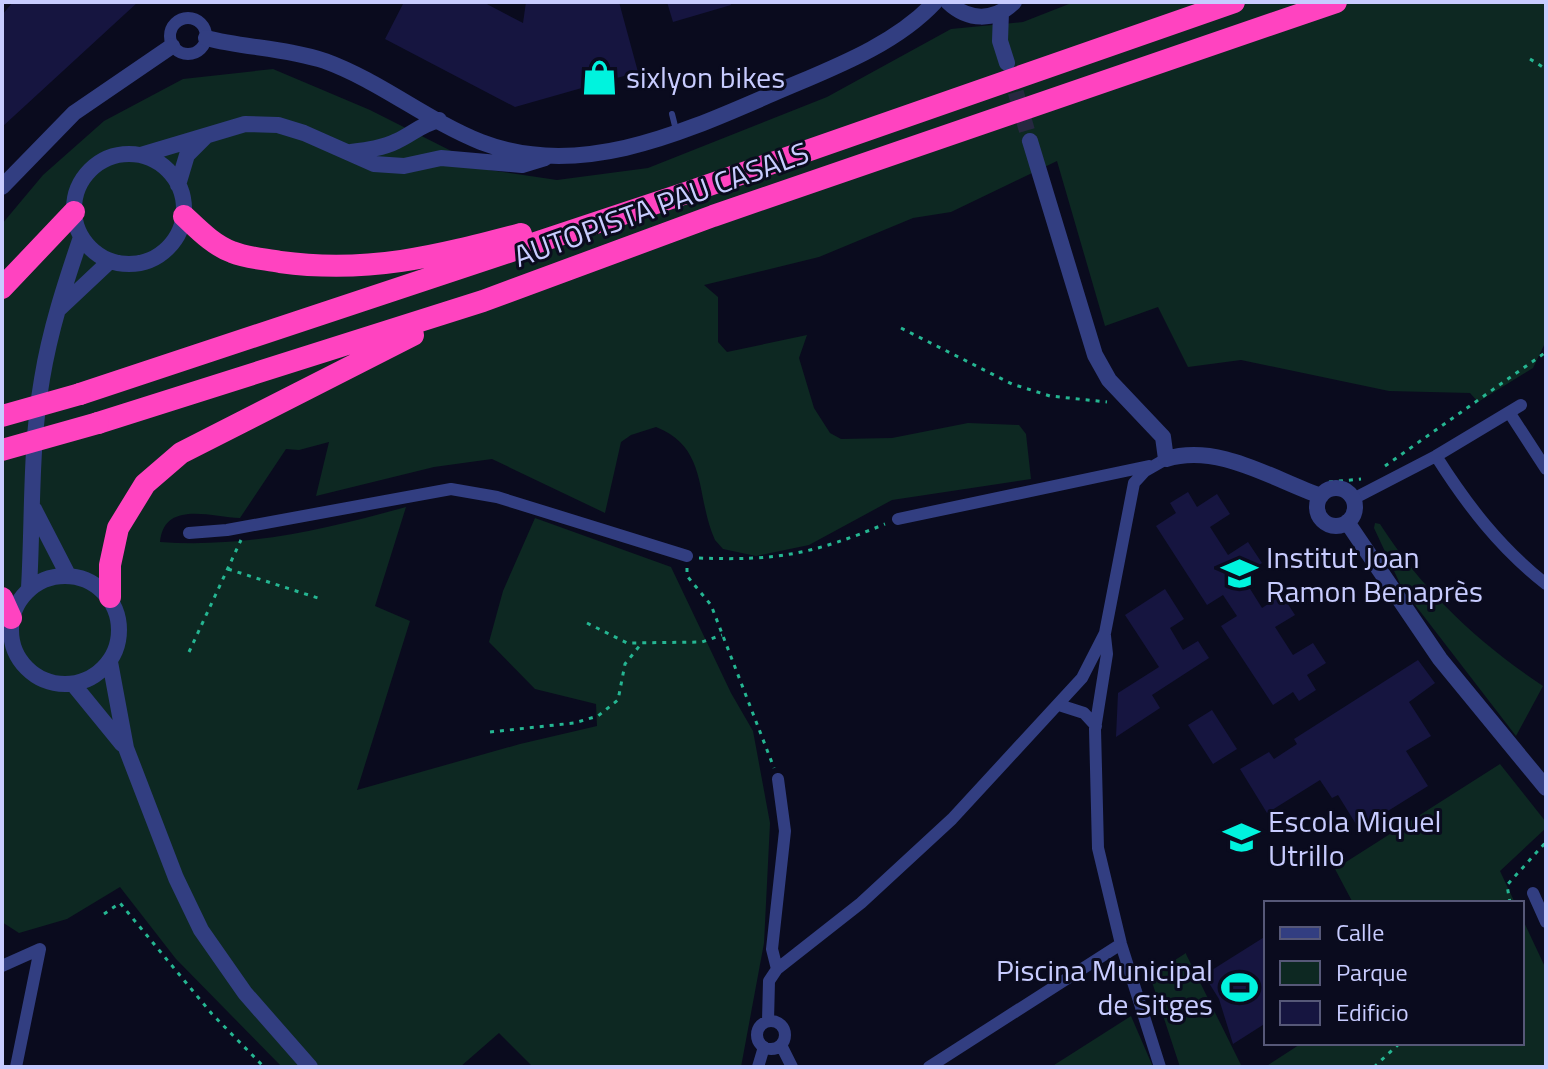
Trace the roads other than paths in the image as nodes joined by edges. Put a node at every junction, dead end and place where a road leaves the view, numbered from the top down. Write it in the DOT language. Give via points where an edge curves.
graph roads {
  1 [pos="191,2"];
  2 [pos="935,2"];
  3 [pos="1234,2"];
  4 [pos="1336,2"];
  5 [pos="953,6"];
  6 [pos="1007,7"];
  7 [pos="921,17"];
  8 [pos="981,17"];
  9 [pos="190,18"];
  10 [pos="206,38"];
  11 [pos="1000,41"];
  12 [pos="172,46"];
  13 [pos="1007,63"];
  14 [pos="408,104"];
  15 [pos="672,114"];
  16 [pos="439,120"];
  17 [pos="677,133"];
  18 [pos="207,134"];
  19 [pos="401,140"];
  20 [pos="1030,141"];
  21 [pos="351,152"];
  22 [pos="554,154"];
  23 [pos="141,155"];
  24 [pos="178,185"];
  25 [pos="2,187"];
  26 [pos="689,192"];
  27 [pos="74,212"];
  28 [pos="184,216"];
  29 [pos="81,237"];
  30 [pos="110,261"];
  31 [pos="2,288"];
  32 [pos="483,301"];
  33 [pos="56,312"];
  34 [pos="1521,405"];
  35 [pos="1509,412"];
  36 [pos="2,416"];
  37 [pos="2,450"];
  38 [pos="1436,456"];
  39 [pos="1160,462"];
  40 [pos="1546,469"];
  41 [pos="1321,496"];
  42 [pos="1353,499"];
  43 [pos="33,508"];
  44 [pos="898,519"];
  45 [pos="1347,522"];
  46 [pos="189,533"];
  47 [pos="687,556"];
  48 [pos="68,575"];
  49 [pos="1546,584"];
  50 [pos="29,588"];
  51 [pos="110,597"];
  52 [pos="7,608"];
  53 [pos="1105,633"];
  54 [pos="110,662"];
  55 [pos="73,684"];
  56 [pos="1059,705"];
  57 [pos="1096,726"];
  58 [pos="126,748"];
  59 [pos="778,779"];
  60 [pos="1546,788"];
  61 [pos="1533,893"];
  62 [pos="1546,922"];
  63 [pos="1121,944"];
  64 [pos="2,966"];
  65 [pos="777,969"];
  66 [pos="768,1021"];
  67 [pos="781,1045"];
  68 [pos="764,1047"];
  69 [pos="310,1064"];
  70 [pos="16,1067"];
  71 [pos="758,1067"];
  72 [pos="792,1067"];
  73 [pos="929,1067"];
  74 [pos="1160,1067"];
  1 -- 9 [label="street"];
  2 -- 7 [label="street"];
  3 -- 26 [label="highway, AUTOPISTA PAU CASALS"];
  4 -- 32 [label="highway, AUTOPISTA PAU CASALS" via="713,216"];
  5 -- 7 [label="street"];
  5 -- 8 [label="street"];
  6 -- 8 [label="street"];
  6 -- 11 [label="street"];
  7 -- 17 [label="street" via="817,75"];
  8 -- 11 [label="street"];
  9 -- 10 [label="street" via="203,26"];
  9 -- 12 [label="street" via="171,28"];
  10 -- 12 [label="street" via="192,54"];
  10 -- 14 [label="street" via="324,61"];
  11 -- 13 [label="street"];
  12 -- 25 [label="street" via="74,113"];
  14 -- 16 [label="street"];
  14 -- 19 [label="street"];
  15 -- 17 [label="lane"];
  16 -- 19 [label="street" via="419,126"];
  16 -- 22 [label="street" via="505,149"];
  17 -- 22 [label="street" via="600,154"];
  18 -- 21 [label="street" via="245,124 278,125"];
  18 -- 23 [label="street"];
  18 -- 24 [label="street" via="187,155"];
  19 -- 21 [label="street"];
  20 -- 39 [label="street" via="1095,355 1109,380 1163,437"];
  21 -- 22 [label="street" via="374,164 404,166 441,158 522,165"];
  23 -- 24 [label="street" via="160,163"];
  23 -- 27 [label="street" via="116,156 94,167 78,187"];
  24 -- 28 [label="street"];
  26 -- 28 [label="highway" via="410,262 351,266 298,264 230,252"];
  26 -- 36 [label="highway, AUTOPISTA PAU CASALS, bridge"];
  27 -- 29 [label="street"];
  27 -- 31 [label="highway"];
  28 -- 30 [label="street" via="178,235 149,261"];
  29 -- 30 [label="street"];
  29 -- 33 [label="street"];
  30 -- 33 [label="street"];
  32 -- 37 [label="highway, AUTOPISTA PAU CASALS, bridge"];
  32 -- 51 [label="highway" via="181,453 145,484 118,528"];
  33 -- 43 [label="street" via="41,382"];
  34 -- 35 [label="street"];
  35 -- 38 [label="street"];
  35 -- 40 [label="street"];
  38 -- 42 [label="street"];
  38 -- 49 [label="street" via="1481,522"];
  39 -- 41 [label="street" via="1201,453"];
  39 -- 44 [label="street"];
  39 -- 53 [label="street" via="1139,477 1132,490"];
  41 -- 42 [label="street" via="1335,488"];
  41 -- 45 [label="street" via="1318,512 1325,523"];
  42 -- 45 [label="street" via="1354,513"];
  43 -- 48 [label="street"];
  43 -- 50 [label="street"];
  45 -- 60 [label="street" via="1440,659"];
  46 -- 47 [label="street" via="451,489 497,497"];
  48 -- 50 [label="street"];
  48 -- 51 [label="street" via="92,581"];
  50 -- 52 [label="street"];
  51 -- 54 [label="street" via="119,618 119,641"];
  52 -- 55 [label="street" via="11,640 26,667 52,683"];
  53 -- 56 [label="street" via="1082,678"];
  53 -- 57 [label="street" via="1107,654"];
  54 -- 55 [label="street" via="94,677"];
  54 -- 58 [label="street"];
  55 -- 58 [label="street"];
  56 -- 57 [label="street" via="1084,713"];
  56 -- 65 [label="street" via="895,873"];
  57 -- 63 [label="street" via="1098,848"];
  58 -- 69 [label="street" via="201,930 245,993"];
  59 -- 65 [label="street" via="785,831 772,949"];
  61 -- 62 [label="street"];
  63 -- 73 [label="street"];
  63 -- 74 [label="street"];
  64 -- 70 [label="street" via="40,949"];
  65 -- 66 [label="street" via="769,981"];
  66 -- 67 [label="street" via="784,1029"];
  66 -- 68 [label="street" via="758,1030"];
  67 -- 68 [label="street"];
  67 -- 72 [label="street"];
  68 -- 71 [label="street"];
}
